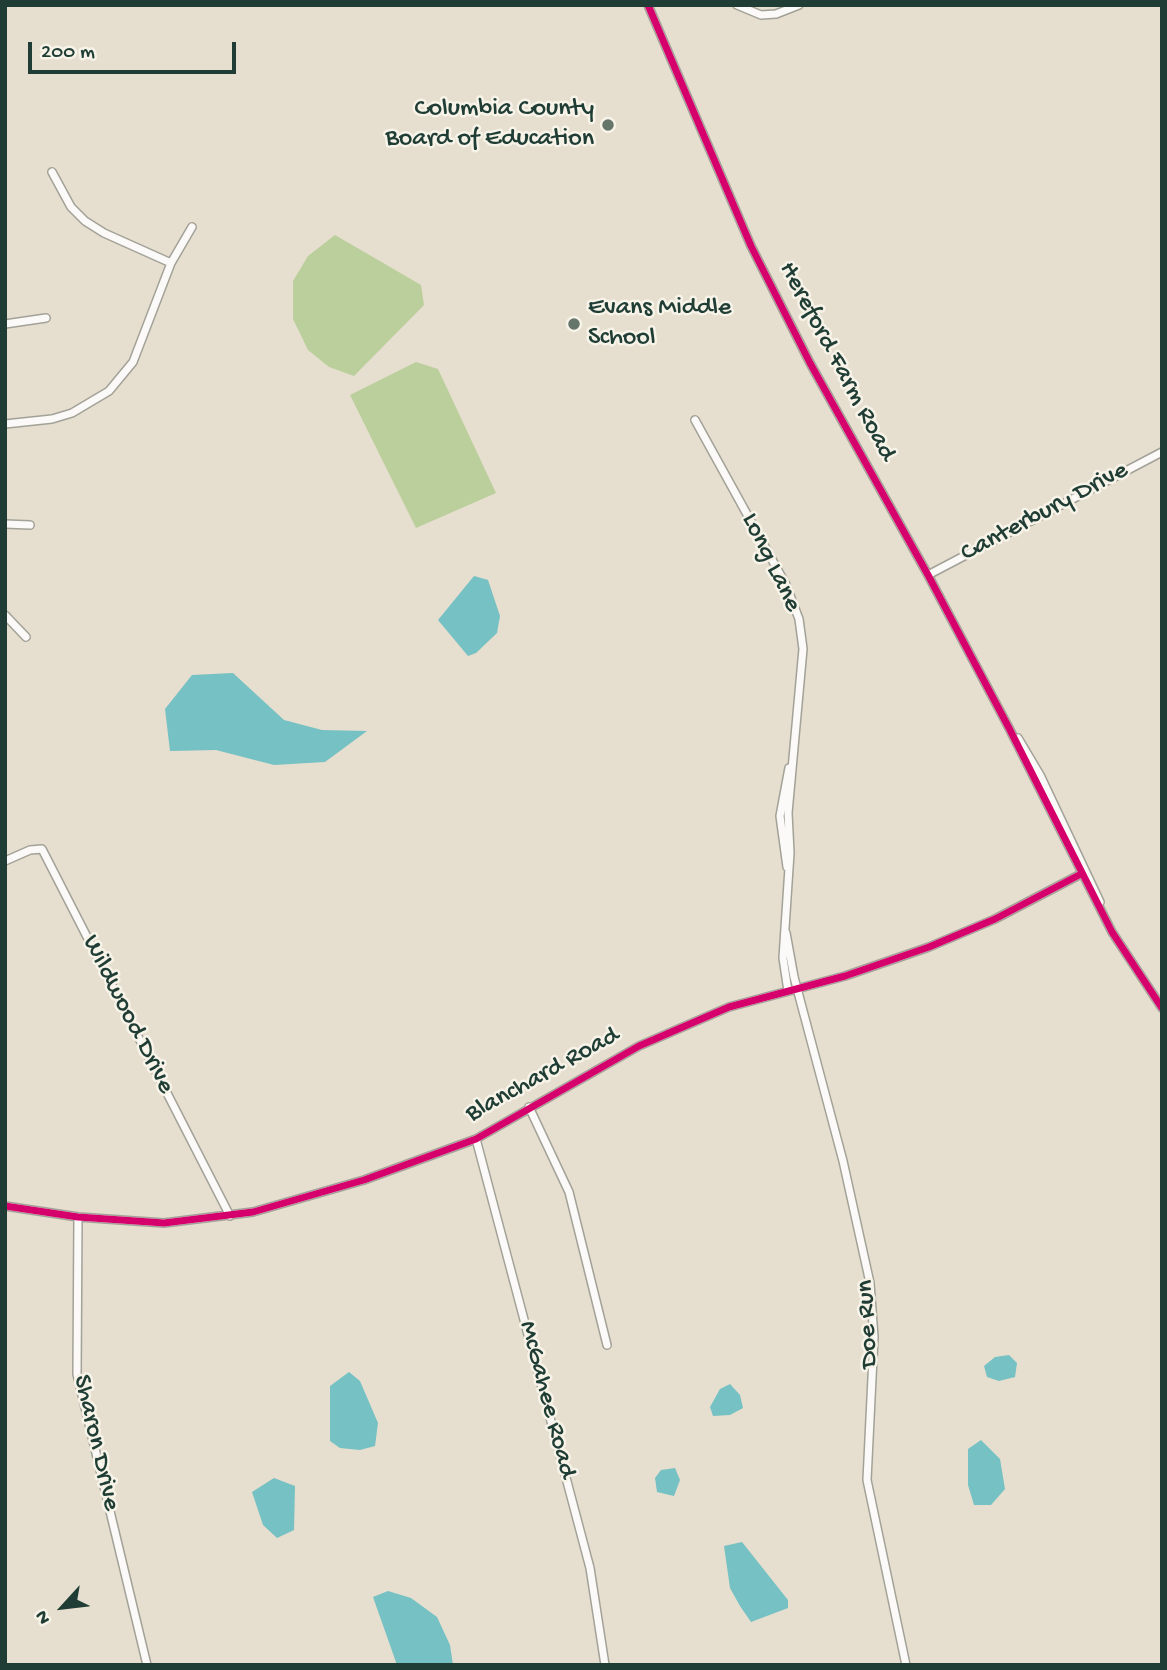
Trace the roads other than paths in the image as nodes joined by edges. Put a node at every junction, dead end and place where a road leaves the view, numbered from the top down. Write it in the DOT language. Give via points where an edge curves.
graph roads {
  1 [pos="658,5"];
  2 [pos="737,5"];
  3 [pos="799,5"];
  4 [pos="648,7"];
  5 [pos="51,172"];
  6 [pos="192,227"];
  7 [pos="172,264"];
  8 [pos="46,318"];
  9 [pos="5,324"];
  10 [pos="695,421"];
  11 [pos="5,424"];
  12 [pos="1162,452"];
  13 [pos="5,524"];
  14 [pos="30,525"];
  15 [pos="928,575"];
  16 [pos="7,621"];
  17 [pos="26,637"];
  18 [pos="1009,728"];
  19 [pos="5,861"];
  20 [pos="1081,874"];
  21 [pos="786,933"];
  22 [pos="1112,933"];
  23 [pos="797,988"];
  24 [pos="788,991"];
  25 [pos="1162,1008"];
  26 [pos="529,1107"];
  27 [pos="476,1139"];
  28 [pos="5,1206"];
  29 [pos="230,1216"];
  30 [pos="78,1217"];
  31 [pos="607,1345"];
  32 [pos="147,1665"];
  33 [pos="605,1665"];
  34 [pos="906,1665"];
  1 -- 4 [label="street"];
  2 -- 3 [label="street" via="761,15"];
  4 -- 15 [label="street, Hereford Farm Road" via="751,246"];
  5 -- 7 [label="street" via="71,207 85,221"];
  6 -- 7 [label="street"];
  7 -- 11 [label="street" via="133,362 109,391 72,413"];
  8 -- 9 [label="street"];
  10 -- 21 [label="street, Long Lane" via="795,604 803,649 792,758 780,816 789,881"];
  12 -- 15 [label="street, Canterbury Drive"];
  13 -- 14 [label="street"];
  15 -- 18 [label="street, Hereford Farm Road"];
  16 -- 17 [label="street"];
  18 -- 20 [label="street, Hereford Farm Road"];
  18 -- 22 [label="street, Hereford Farm Road" via="1040,775"];
  19 -- 29 [label="street, Wildwood Drive" via="42,849"];
  20 -- 22 [label="street, Hereford Farm Road"];
  20 -- 23 [label="street, Blanchard Road" via="929,947"];
  21 -- 23 [label="street, Long Lane"];
  21 -- 24 [label="street, Long Lane" via="783,958"];
  22 -- 25 [label="street, Hereford Farm Road"];
  23 -- 24 [label="street, Blanchard Road"];
  23 -- 34 [label="street, Doe Run" via="844,1161 870,1283 874,1337 867,1480"];
  24 -- 26 [label="street, Blanchard Road" via="729,1007 639,1046"];
  26 -- 27 [label="street, Blanchard Road"];
  26 -- 31 [label="street" via="569,1192"];
  27 -- 29 [label="street, Blanchard Road" via="364,1180"];
  27 -- 33 [label="street, McGahee Road" via="590,1568"];
  28 -- 30 [label="street, Blanchard Road"];
  29 -- 30 [label="street, Blanchard Road" via="163,1223"];
  30 -- 32 [label="street, Sharon Drive" via="77,1374"];
}
